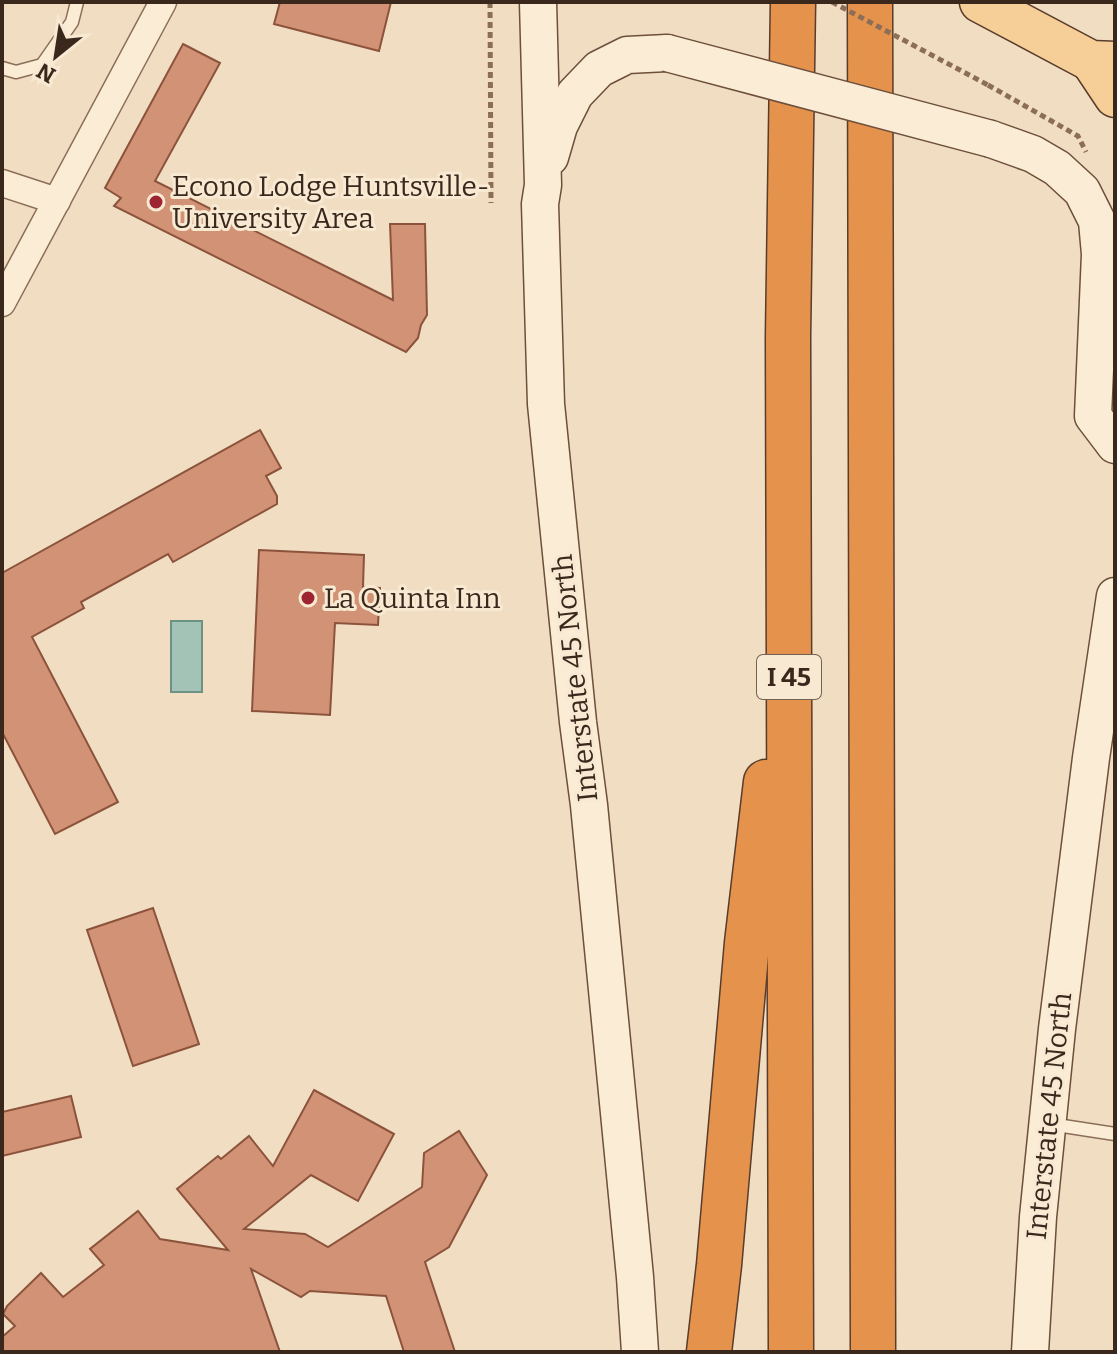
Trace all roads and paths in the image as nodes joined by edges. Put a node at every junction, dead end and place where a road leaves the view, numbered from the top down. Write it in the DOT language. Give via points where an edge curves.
graph roads {
  1 [pos="77,2"];
  2 [pos="163,2"];
  3 [pos="490,2"];
  4 [pos="538,2"];
  5 [pos="793,2"];
  6 [pos="832,2"];
  7 [pos="870,2"];
  8 [pos="980,2"];
  9 [pos="1103,61"];
  10 [pos="2,68"];
  11 [pos="988,85"];
  12 [pos="1115,97"];
  13 [pos="2,183"];
  14 [pos="543,185"];
  15 [pos="57,201"];
  16 [pos="491,203"];
  17 [pos="2,303"];
  18 [pos="788,337"];
  19 [pos="1115,445"];
  20 [pos="1115,596"];
  21 [pos="1047,1123"];
  22 [pos="1115,1134"];
  23 [pos="640,1352"];
  24 [pos="709,1352"];
  25 [pos="791,1352"];
  26 [pos="874,1352"];
  27 [pos="1030,1352"];
  1 -- 10 [label="lane" via="72,22 42,65 16,72"];
  2 -- 15 [label="street"];
  3 -- 16 [label="path"];
  4 -- 14 [label="main road, Interstate 45 North"];
  5 -- 18 [label="highway, I 45"];
  6 -- 11 [label="path, bridge"];
  7 -- 26 [label="highway"];
  8 -- 9 [label="main road"];
  9 -- 12 [label="main road"];
  13 -- 15 [label="street"];
  14 -- 19 [label="main road, bridge" via="559,126 575,94 599,69 627,55 667,53 1033,154 1082,191 1097,221 1093,416"];
  14 -- 23 [label="main road, Interstate 45 North" via="546,404"];
  15 -- 17 [label="street"];
  18 -- 24 [label="highway" via="772,729"];
  18 -- 25 [label="highway, I 45"];
  20 -- 21 [label="main road, Interstate 45 North"];
  21 -- 22 [label="lane"];
  21 -- 27 [label="main road, Interstate 45 North"];
}
